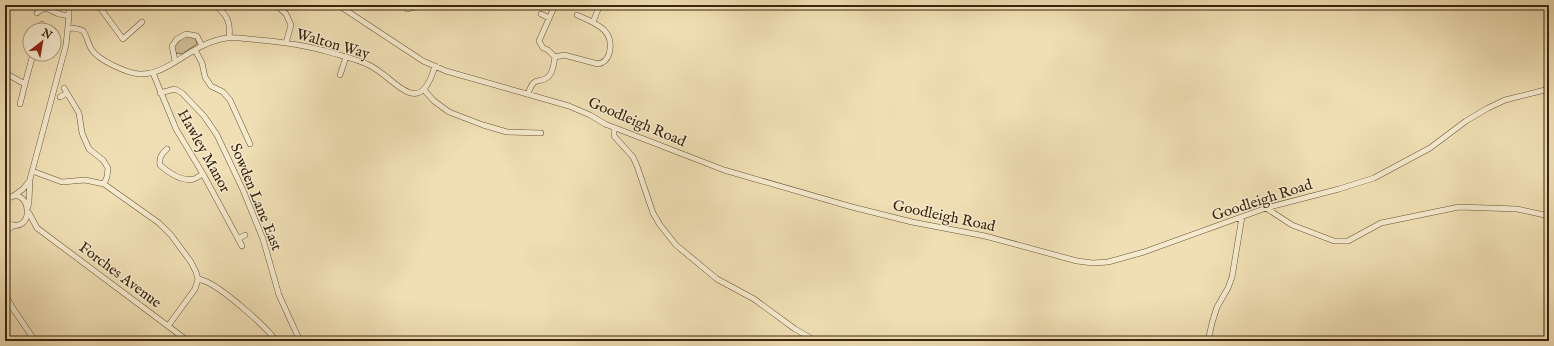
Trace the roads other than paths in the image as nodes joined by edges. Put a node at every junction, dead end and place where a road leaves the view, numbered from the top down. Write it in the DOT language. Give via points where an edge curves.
graph roads {
  1 [pos="69,5"];
  2 [pos="98,5"];
  3 [pos="215,5"];
  4 [pos="276,5"];
  5 [pos="338,5"];
  6 [pos="422,5"];
  7 [pos="555,5"];
  8 [pos="599,6"];
  9 [pos="408,9"];
  10 [pos="37,13"];
  11 [pos="541,14"];
  12 [pos="577,15"];
  13 [pos="70,16"];
  14 [pos="549,18"];
  15 [pos="142,22"];
  16 [pos="593,22"];
  17 [pos="68,28"];
  18 [pos="229,37"];
  19 [pos="286,43"];
  20 [pos="202,46"];
  21 [pos="195,50"];
  22 [pos="346,57"];
  23 [pos="555,57"];
  24 [pos="175,61"];
  25 [pos="31,62"];
  26 [pos="434,66"];
  27 [pos="5,73"];
  28 [pos="153,73"];
  29 [pos="340,76"];
  30 [pos="25,84"];
  31 [pos="64,88"];
  32 [pos="1549,89"];
  33 [pos="424,90"];
  34 [pos="160,92"];
  35 [pos="67,93"];
  36 [pos="528,94"];
  37 [pos="60,97"];
  38 [pos="20,104"];
  39 [pos="614,128"];
  40 [pos="540,133"];
  41 [pos="250,144"];
  42 [pos="167,150"];
  43 [pos="32,171"];
  44 [pos="203,174"];
  45 [pos="30,179"];
  46 [pos="104,184"];
  47 [pos="7,198"];
  48 [pos="28,206"];
  49 [pos="1266,208"];
  50 [pos="28,213"];
  51 [pos="1549,216"];
  52 [pos="1242,217"];
  53 [pos="5,222"];
  54 [pos="22,223"];
  55 [pos="14,225"];
  56 [pos="37,228"];
  57 [pos="5,232"];
  58 [pos="245,235"];
  59 [pos="238,239"];
  60 [pos="242,246"];
  61 [pos="198,279"];
  62 [pos="5,294"];
  63 [pos="168,326"];
  64 [pos="35,341"];
  65 [pos="188,341"];
  66 [pos="276,341"];
  67 [pos="300,341"];
  68 [pos="816,341"];
  69 [pos="1208,341"];
  1 -- 13 [label="street"];
  2 -- 15 [label="street" via="123,39"];
  3 -- 18 [label="street" via="229,21"];
  4 -- 19 [label="street" via="286,14 291,25"];
  5 -- 26 [label="street, Goodleigh Road"];
  6 -- 9 [label="street"];
  7 -- 14 [label="street"];
  8 -- 16 [label="street"];
  10 -- 13 [label="street" via="46,8"];
  11 -- 14 [label="street"];
  12 -- 16 [label="street"];
  13 -- 17 [label="street"];
  14 -- 23 [label="street" via="539,41 543,48"];
  16 -- 23 [label="street" via="602,27 611,42 611,49 605,61 598,64 564,55"];
  17 -- 28 [label="street" via="84,32 97,56 114,66 138,74"];
  17 -- 43 [label="street" via="66,45"];
  18 -- 19 [label="street, Walton Way"];
  18 -- 20 [label="street, Walton Way"];
  19 -- 22 [label="street, Walton Way"];
  20 -- 21 [label="street, Walton Way"];
  20 -- 24 [label="street" via="197,36 186,34 177,39 172,46"];
  21 -- 24 [label="street, Walton Way"];
  21 -- 41 [label="street" via="202,63 205,77 211,86 223,92 230,100"];
  22 -- 29 [label="street"];
  22 -- 33 [label="street, Walton Way" via="370,66 408,92 414,94"];
  23 -- 36 [label="street" via="550,74 532,83"];
  24 -- 28 [label="street, Walton Way"];
  25 -- 30 [label="street"];
  26 -- 33 [label="street"];
  26 -- 36 [label="street, Goodleigh Road"];
  27 -- 30 [label="street"];
  28 -- 34 [label="street, Hawley Manor"];
  30 -- 38 [label="street"];
  31 -- 35 [label="street"];
  32 -- 49 [label="street, Goodleigh Road" via="1505,100 1488,108 1430,148 1374,178"];
  33 -- 40 [label="street" via="449,112 483,125 507,132"];
  34 -- 44 [label="street, Hawley Manor" via="176,129"];
  34 -- 67 [label="street, Sowden Lane East" via="175,89 182,93 204,116 217,135 263,239 279,296"];
  35 -- 37 [label="street"];
  35 -- 46 [label="street" via="79,113 82,133 89,149 103,160 108,168"];
  36 -- 39 [label="street, Goodleigh Road" via="569,106"];
  39 -- 52 [label="street, Goodleigh Road" via="724,170 852,208 985,236 1077,261 1108,262"];
  39 -- 68 [label="street" via="614,136 633,157 660,225 676,245 717,279 754,299"];
  42 -- 44 [label="street" via="159,161 165,170 187,179 194,179"];
  43 -- 45 [label="street"];
  43 -- 46 [label="street" via="62,182 85,180"];
  44 -- 59 [label="street, Hawley Manor"];
  45 -- 47 [label="street" via="23,189"];
  45 -- 48 [label="street"];
  46 -- 61 [label="street" via="171,234 191,262"];
  47 -- 48 [label="street" via="17,197"];
  48 -- 50 [label="street"];
  49 -- 51 [label="street" via="1292,225 1334,241 1348,241 1381,223 1459,207 1517,209"];
  49 -- 52 [label="street, Goodleigh Road"];
  50 -- 54 [label="street"];
  50 -- 56 [label="street, Forches Avenue"];
  52 -- 69 [label="street" via="1232,277 1212,323"];
  53 -- 55 [label="street"];
  54 -- 55 [label="street"];
  54 -- 56 [label="street, Forches Avenue"];
  55 -- 57 [label="street"];
  56 -- 63 [label="street, Forches Avenue"];
  58 -- 59 [label="street"];
  59 -- 60 [label="street, Hawley Manor"];
  61 -- 63 [label="street" via="195,289"];
  61 -- 66 [label="street" via="211,284 230,298 262,325"];
  62 -- 64 [label="street"];
  63 -- 65 [label="street, Forches Avenue"];
}
